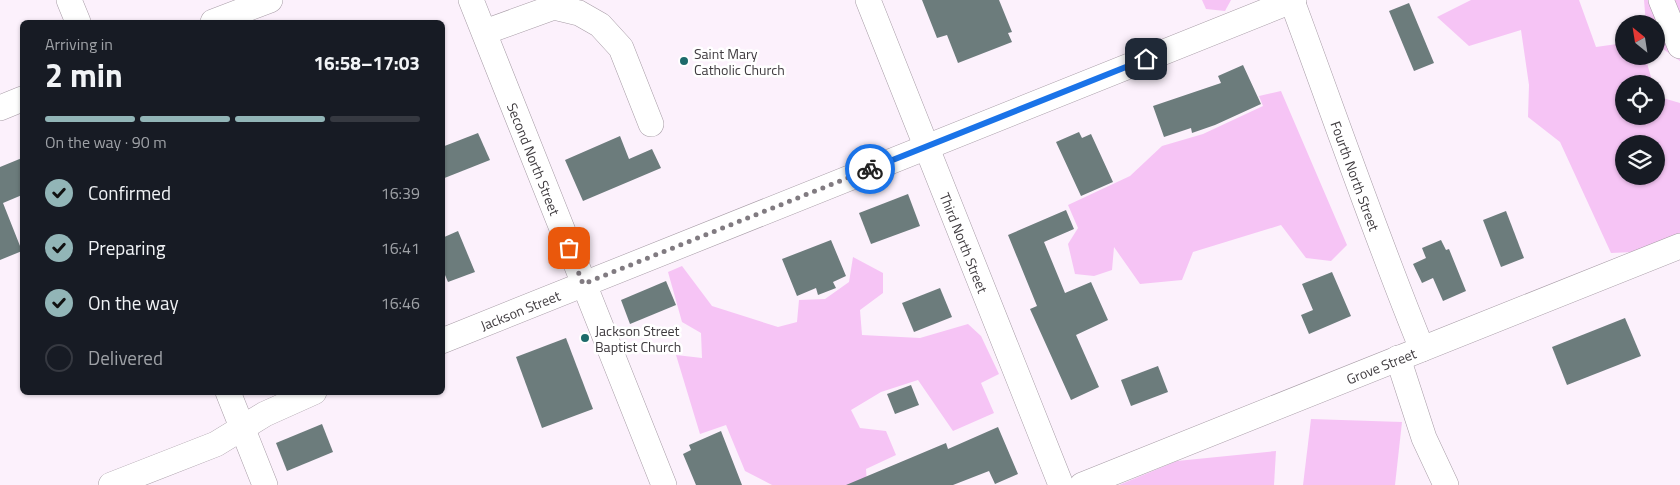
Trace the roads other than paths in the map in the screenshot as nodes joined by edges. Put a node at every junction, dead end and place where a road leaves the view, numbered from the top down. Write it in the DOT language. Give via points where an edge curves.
graph roads {
  1 [pos="69,0"];
  2 [pos="270,0"];
  3 [pos="471,0"];
  4 [pos="868,0"];
  5 [pos="1293,0"];
  6 [pos="1661,0"];
  7 [pos="77,20"];
  8 [pos="219,20"];
  9 [pos="484,32"];
  10 [pos="1680,46"];
  11 [pos="20,100"];
  12 [pos="0,108"];
  13 [pos="651,124"];
  14 [pos="925,147"];
  15 [pos="1680,246"];
  16 [pos="583,284"];
  17 [pos="445,340"];
  18 [pos="1422,349"];
  19 [pos="1398,358"];
  20 [pos="229,395"];
  21 [pos="307,395"];
  22 [pos="242,428"];
  23 [pos="111,485"];
  24 [pos="265,485"];
  25 [pos="664,485"];
  26 [pos="1061,485"];
  27 [pos="1082,485"];
  28 [pos="1446,485"];
  1 -- 7 [label="street"];
  2 -- 8 [label="street"];
  3 -- 9 [label="street, Second North Street"];
  4 -- 14 [label="street, Third North Street"];
  5 -- 14 [label="street, Jackson Street"];
  5 -- 18 [label="street, Fourth North Street" via="1388,266"];
  6 -- 10 [label="street"];
  9 -- 13 [label="street" via="554,7 579,13 600,26 621,48"];
  9 -- 16 [label="street, Second North Street"];
  11 -- 12 [label="street"];
  14 -- 16 [label="street, Jackson Street"];
  14 -- 26 [label="street, Third North Street"];
  15 -- 18 [label="street, Grove Street"];
  16 -- 17 [label="street, Jackson Street"];
  16 -- 25 [label="street, Second North Street"];
  18 -- 19 [label="street, Grove Street"];
  19 -- 27 [label="street, Grove Street"];
  19 -- 28 [label="street" via="1424,438"];
  20 -- 22 [label="street"];
  21 -- 22 [label="street"];
  22 -- 23 [label="street" via="216,444"];
  22 -- 24 [label="street"];
}
